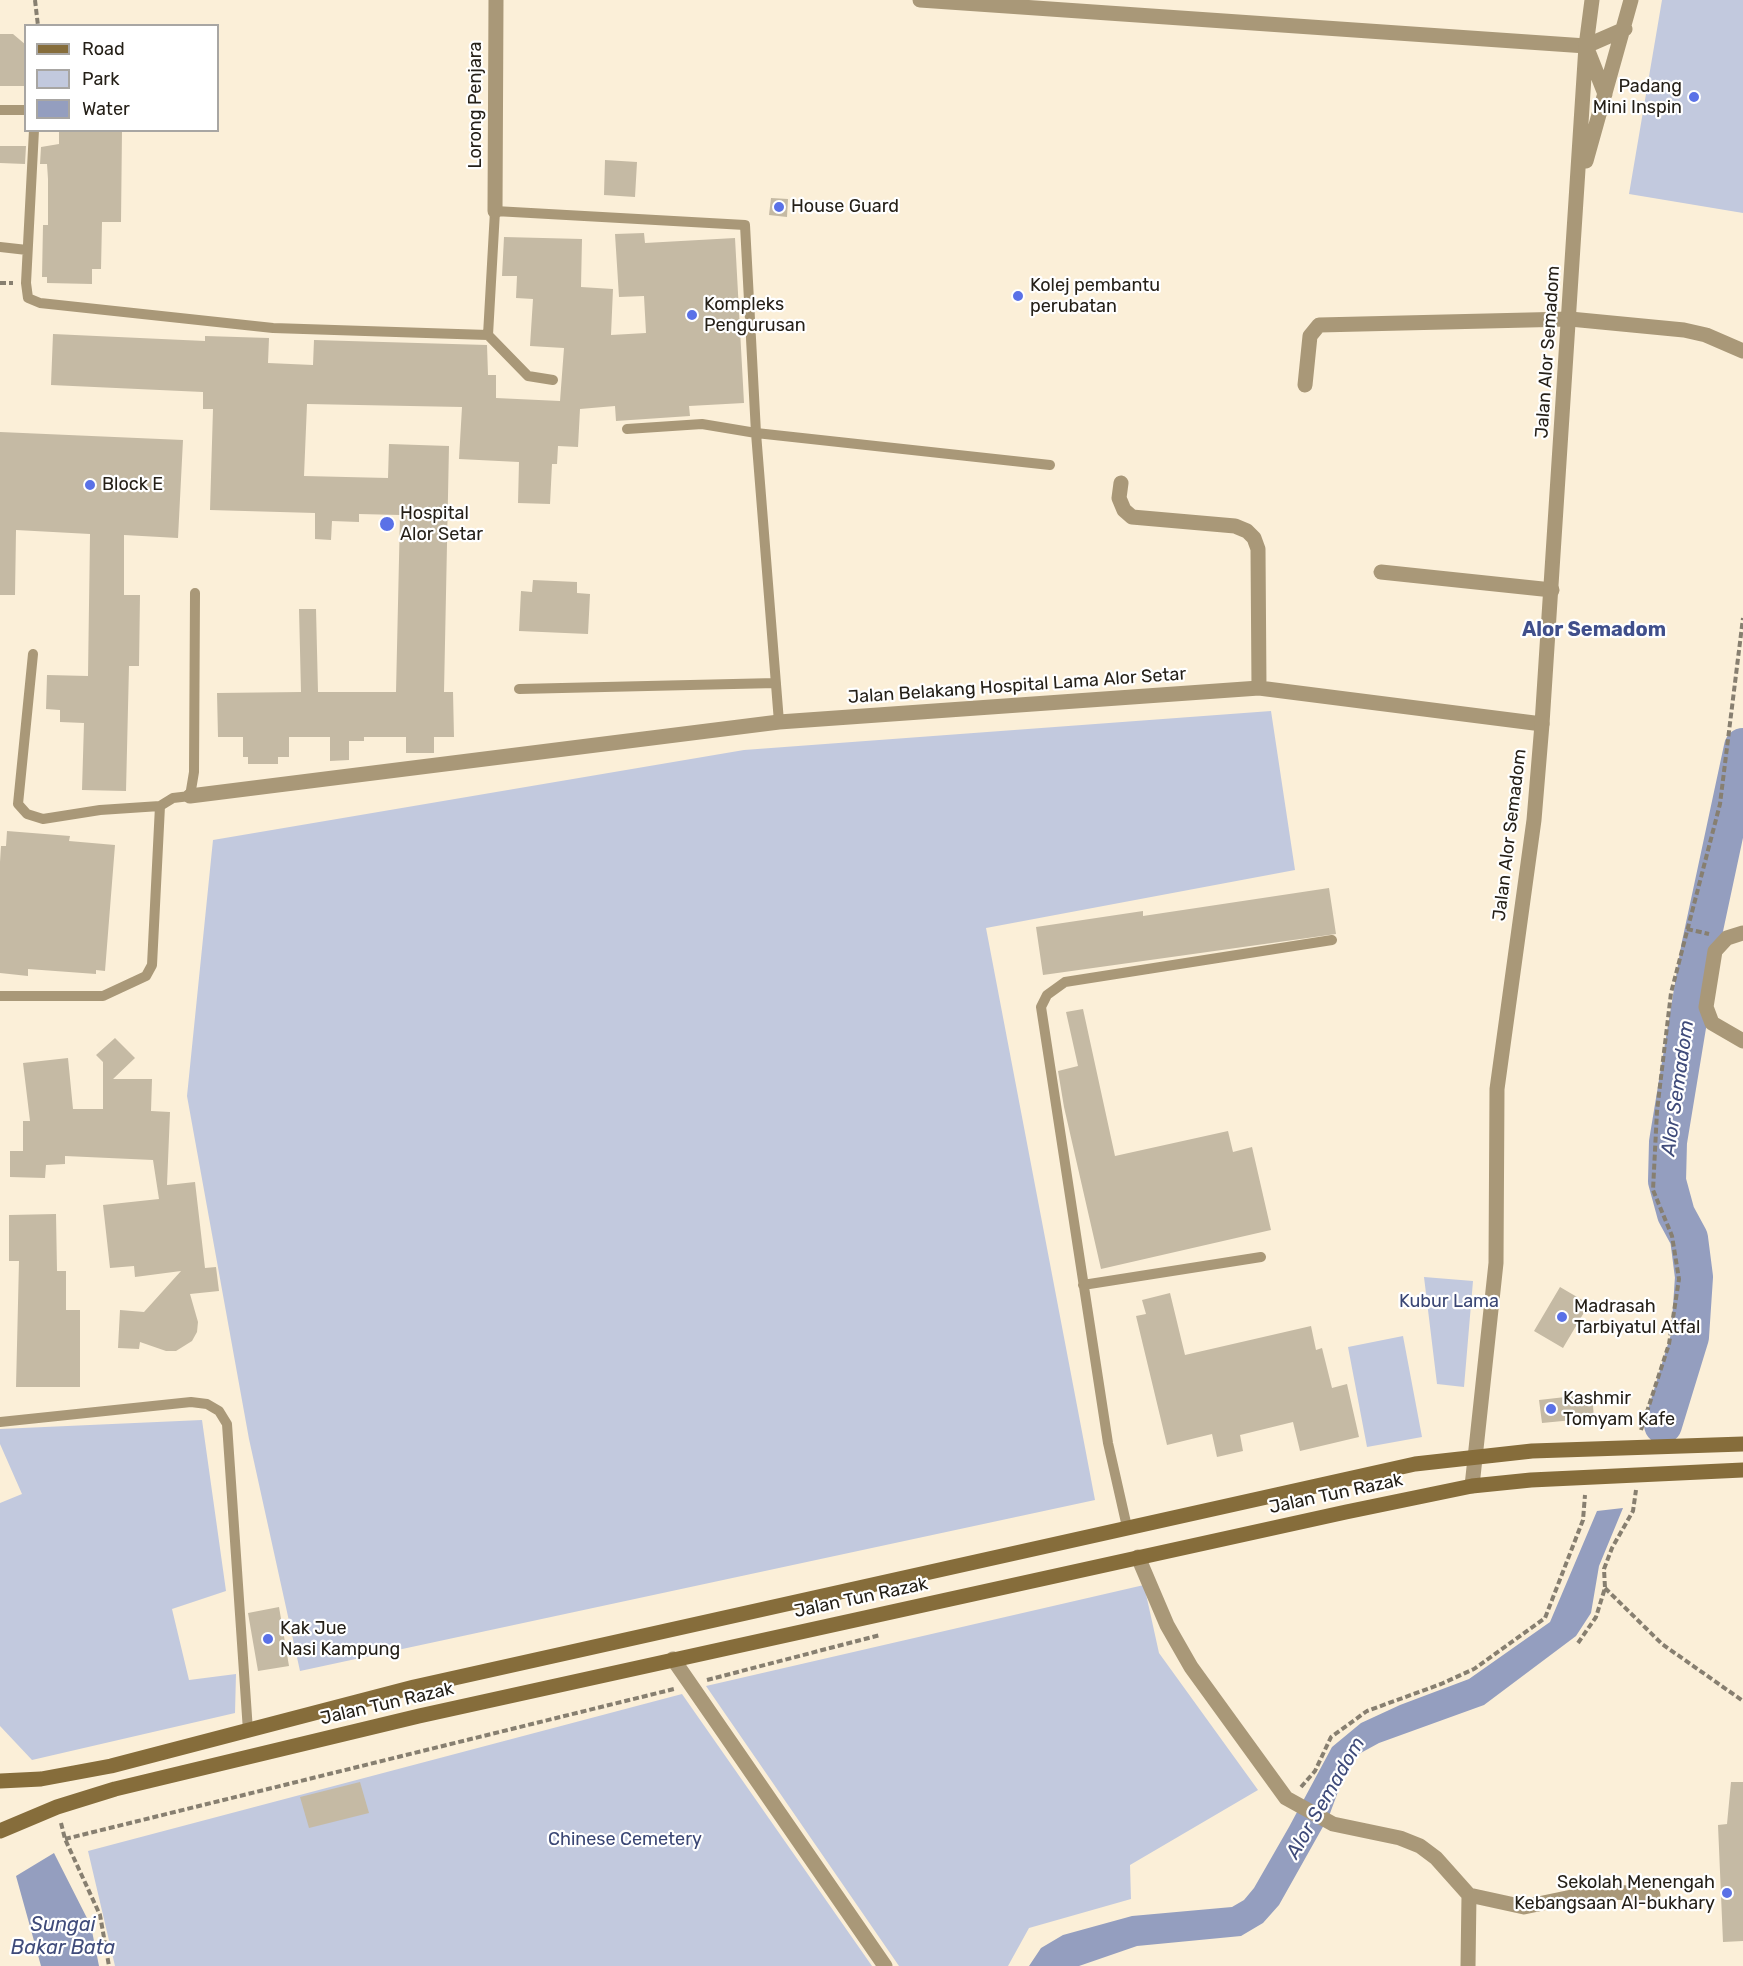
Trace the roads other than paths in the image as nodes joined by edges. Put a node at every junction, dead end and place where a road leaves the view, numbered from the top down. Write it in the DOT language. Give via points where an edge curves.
graph roads {
  1 [pos="496,0"];
  2 [pos="920,0"];
  3 [pos="1592,0"];
  4 [pos="1631,0"];
  5 [pos="1625,29"];
  6 [pos="1586,46"];
  7 [pos="1605,94"];
  8 [pos="0,110"];
  9 [pos="24,110"];
  10 [pos="34,132"];
  11 [pos="1578,187"];
  12 [pos="495,211"];
  13 [pos="0,247"];
  14 [pos="27,250"];
  15 [pos="1569,319"];
  16 [pos="488,335"];
  17 [pos="1743,351"];
  18 [pos="553,380"];
  19 [pos="1305,385"];
  20 [pos="627,429"];
  21 [pos="756,433"];
  22 [pos="1050,465"];
  23 [pos="1121,483"];
  24 [pos="1381,572"];
  25 [pos="1552,590"];
  26 [pos="195,593"];
  27 [pos="33,654"];
  28 [pos="776,682"];
  29 [pos="1258,688"];
  30 [pos="519,689"];
  31 [pos="779,722"];
  32 [pos="1542,724"];
  33 [pos="190,796"];
  34 [pos="160,806"];
  35 [pos="1743,933"];
  36 [pos="1332,940"];
  37 [pos="0,996"];
  38 [pos="1743,1041"];
  39 [pos="1261,1257"];
  40 [pos="1083,1285"];
  41 [pos="0,1422"];
  42 [pos="1743,1444"];
  43 [pos="1474,1457"];
  44 [pos="1743,1470"];
  45 [pos="1472,1486"];
  46 [pos="1126,1527"];
  47 [pos="1138,1557"];
  48 [pos="673,1659"];
  49 [pos="249,1731"];
  50 [pos="0,1781"];
  51 [pos="0,1831"];
  52 [pos="1469,1895"];
  53 [pos="1653,1895"];
  54 [pos="885,1966"];
  55 [pos="1468,1966"];
  1 -- 12 [label="street, Lorong Penjara"];
  2 -- 6 [label="street"];
  3 -- 6 [label="street, Jalan Alor Semadom"];
  4 -- 5 [label="street, Jalan Alor Semadom"];
  5 -- 6 [label="street"];
  5 -- 7 [label="street, Jalan Alor Semadom"];
  6 -- 7 [label="street"];
  6 -- 11 [label="street, Jalan Alor Semadom"];
  7 -- 11 [label="street, Jalan Alor Semadom"];
  8 -- 9 [label="lane"];
  10 -- 14 [label="lane"];
  11 -- 15 [label="street, Jalan Alor Semadom"];
  12 -- 16 [label="lane"];
  12 -- 21 [label="lane" via="746,225"];
  13 -- 14 [label="lane"];
  14 -- 16 [label="lane" via="28,298 40,303 273,328"];
  15 -- 17 [label="street" via="1684,330"];
  15 -- 19 [label="street" via="1319,325 1310,336"];
  15 -- 25 [label="street, Jalan Alor Semadom"];
  16 -- 18 [label="lane" via="528,376"];
  20 -- 21 [label="lane" via="702,424"];
  21 -- 22 [label="lane"];
  21 -- 28 [label="lane"];
  23 -- 29 [label="street" via="1119,498 1132,517 1235,526 1254,538 1258,549"];
  24 -- 25 [label="street"];
  25 -- 32 [label="street, Jalan Alor Semadom"];
  26 -- 33 [label="lane" via="194,772"];
  27 -- 34 [label="lane" via="18,804 27,814 43,819"];
  28 -- 30 [label="lane"];
  28 -- 31 [label="lane"];
  29 -- 31 [label="street, Jalan Belakang Hospital Lama Alor Setar"];
  29 -- 32 [label="street, Jalan Belakang Hospital Lama Alor Setar"];
  31 -- 33 [label="street, Jalan Belakang Hospital Lama Alor Setar"];
  32 -- 43 [label="street, Jalan Alor Semadom" via="1534,820 1497,1089 1496,1263"];
  33 -- 34 [label="lane" via="173,798"];
  34 -- 37 [label="lane" via="152,965 146,976 103,996"];
  35 -- 38 [label="street" via="1727,938 1715,951 1706,1007 1712,1023"];
  36 -- 40 [label="lane" via="1065,982 1047,995 1041,1007 1043,1026"];
  39 -- 40 [label="lane"];
  40 -- 46 [label="lane" via="1108,1443"];
  41 -- 49 [label="lane" via="191,1402 219,1411 227,1424"];
  42 -- 43 [label="main road, Jalan Tun Razak" via="1532,1450"];
  43 -- 45 [label="street, Jalan Alor Semadom"];
  43 -- 46 [label="main road, Jalan Tun Razak" via="1415,1464"];
  44 -- 45 [label="main road, Jalan Tun Razak"];
  45 -- 47 [label="main road, Jalan Tun Razak"];
  46 -- 49 [label="main road, Jalan Tun Razak" via="414,1687"];
  47 -- 48 [label="main road, Jalan Tun Razak"];
  47 -- 52 [label="street" via="1167,1625 1191,1667 1286,1798 1333,1824 1400,1838 1419,1846 1436,1858"];
  48 -- 51 [label="main road, Jalan Tun Razak" via="127,1786 57,1807"];
  48 -- 54 [label="street"];
  49 -- 50 [label="main road, Jalan Tun Razak" via="111,1766 40,1779"];
  52 -- 53 [label="street" via="1524,1907 1600,1891"];
  52 -- 55 [label="street"];
}
